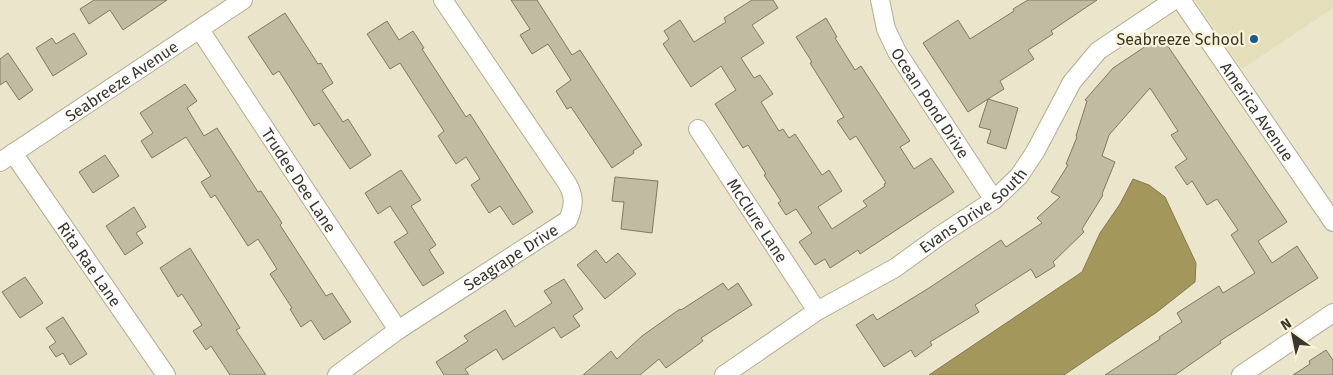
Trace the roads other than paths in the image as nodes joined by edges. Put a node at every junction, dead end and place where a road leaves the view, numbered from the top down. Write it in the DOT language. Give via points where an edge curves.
graph roads {
  1 [pos="244,0"];
  2 [pos="443,0"];
  3 [pos="880,0"];
  4 [pos="1174,0"];
  5 [pos="1181,0"];
  6 [pos="200,30"];
  7 [pos="698,129"];
  8 [pos="7,157"];
  9 [pos="994,200"];
  10 [pos="1333,222"];
  11 [pos="817,311"];
  12 [pos="1333,313"];
  13 [pos="398,330"];
  14 [pos="166,375"];
  15 [pos="337,375"];
  16 [pos="724,375"];
  17 [pos="1241,375"];
  1 -- 6 [label="street, Seabreeze Avenue"];
  2 -- 13 [label="street, Seagrape Drive" via="567,183 573,193 574,208 568,220"];
  3 -- 9 [label="street, Ocean Pond Drive" via="886,29 896,52"];
  4 -- 9 [label="street, Evans Drive South" via="1098,51 1072,82 1036,152 1019,176"];
  5 -- 10 [label="street, America Avenue"];
  6 -- 8 [label="street, Seabreeze Avenue"];
  6 -- 13 [label="street, Trudee Dee Lane"];
  7 -- 11 [label="street, McClure Lane"];
  8 -- 14 [label="street, Rita Rae Lane"];
  9 -- 11 [label="street, Evans Drive South" via="895,268"];
  11 -- 16 [label="street, Evans Drive South"];
  12 -- 17 [label="street"];
  13 -- 15 [label="street, Seagrape Drive"];
}
